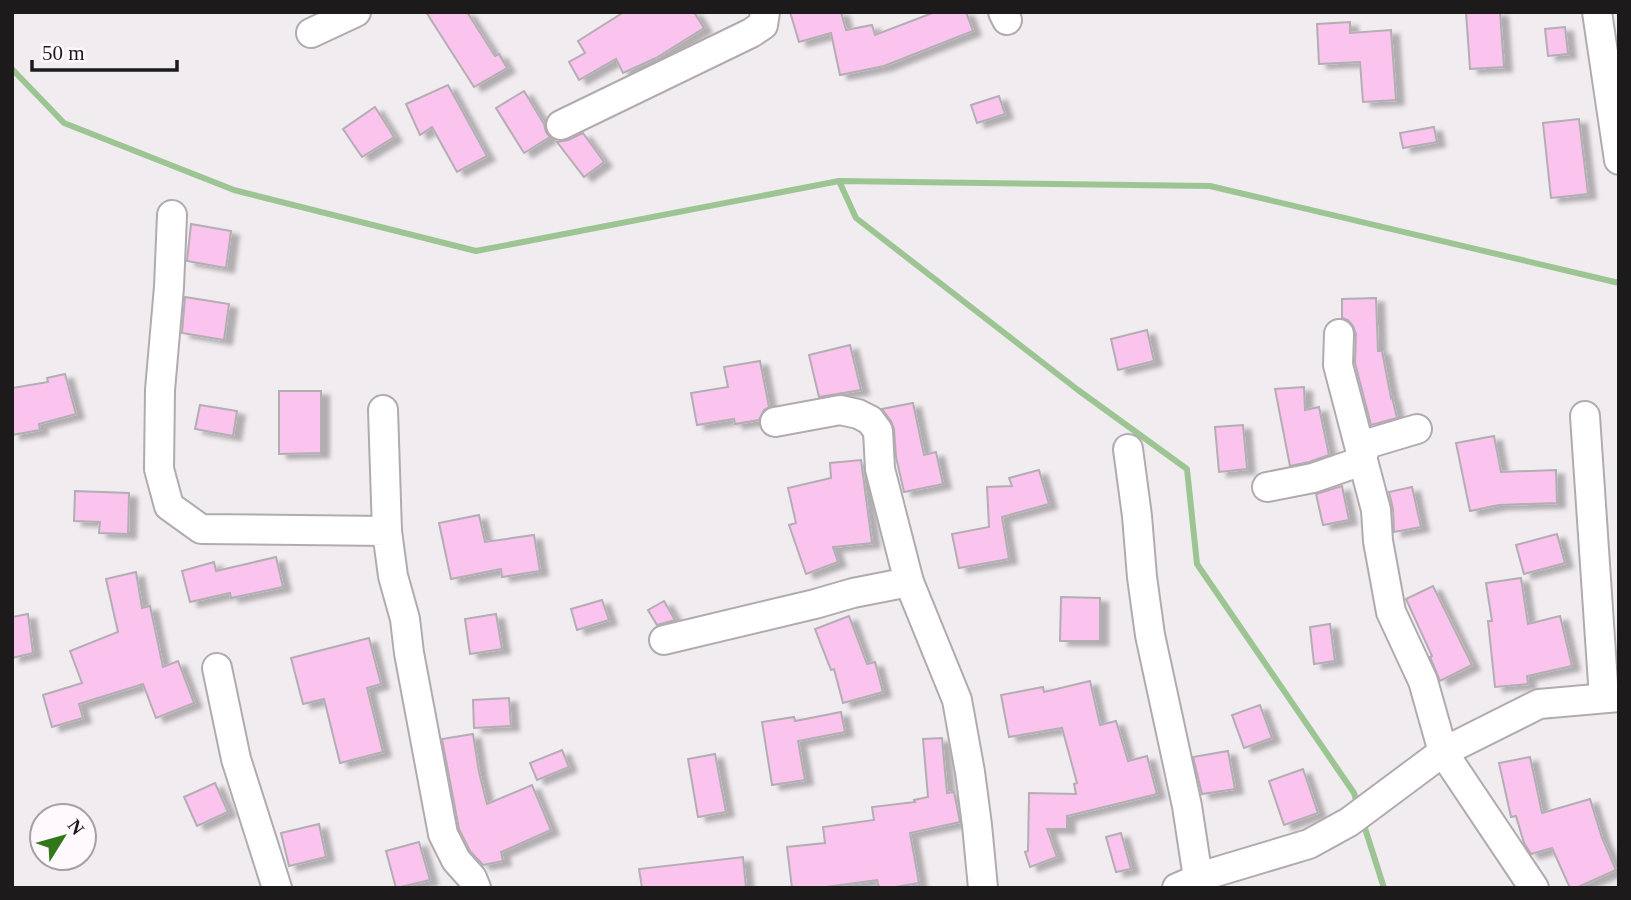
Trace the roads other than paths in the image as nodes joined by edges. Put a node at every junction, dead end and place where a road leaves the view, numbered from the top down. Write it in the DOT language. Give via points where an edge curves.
graph roads {
  1 [pos="356,12"];
  2 [pos="765,12"];
  3 [pos="1597,12"];
  4 [pos="311,33"];
  5 [pos="561,125"];
  6 [pos="1619,160"];
  7 [pos="172,215"];
  8 [pos="1339,334"];
  9 [pos="383,410"];
  10 [pos="1585,416"];
  11 [pos="775,422"];
  12 [pos="1417,429"];
  13 [pos="1128,449"];
  14 [pos="1362,461"];
  15 [pos="1266,487"];
  16 [pos="387,531"];
  17 [pos="909,582"];
  18 [pos="664,640"];
  19 [pos="217,668"];
  20 [pos="1611,697"];
  21 [pos="1443,752"];
  22 [pos="1188,883"];
  23 [pos="277,888"];
  24 [pos="475,888"];
  25 [pos="983,888"];
  26 [pos="1534,888"];
  1 -- 4 [label="street"];
  2 -- 5 [label="street" via="764,25 751,33"];
  3 -- 6 [label="street"];
  7 -- 16 [label="street" via="159,470 169,506 201,529"];
  8 -- 14 [label="street" via="1338,365"];
  9 -- 16 [label="street"];
  10 -- 20 [label="street"];
  11 -- 17 [label="street" via="840,410 870,420 877,431 880,470"];
  12 -- 14 [label="street" via="1370,443"];
  13 -- 22 [label="street" via="1150,635 1187,806"];
  14 -- 15 [label="street" via="1313,478"];
  14 -- 21 [label="street" via="1376,510 1391,612 1423,681"];
  16 -- 24 [label="street" via="443,834"];
  17 -- 18 [label="street"];
  17 -- 25 [label="street" via="957,700"];
  19 -- 23 [label="street" via="236,759"];
  20 -- 21 [label="street" via="1539,704"];
  21 -- 22 [label="street" via="1349,822 1309,844"];
  21 -- 26 [label="street"];
}
